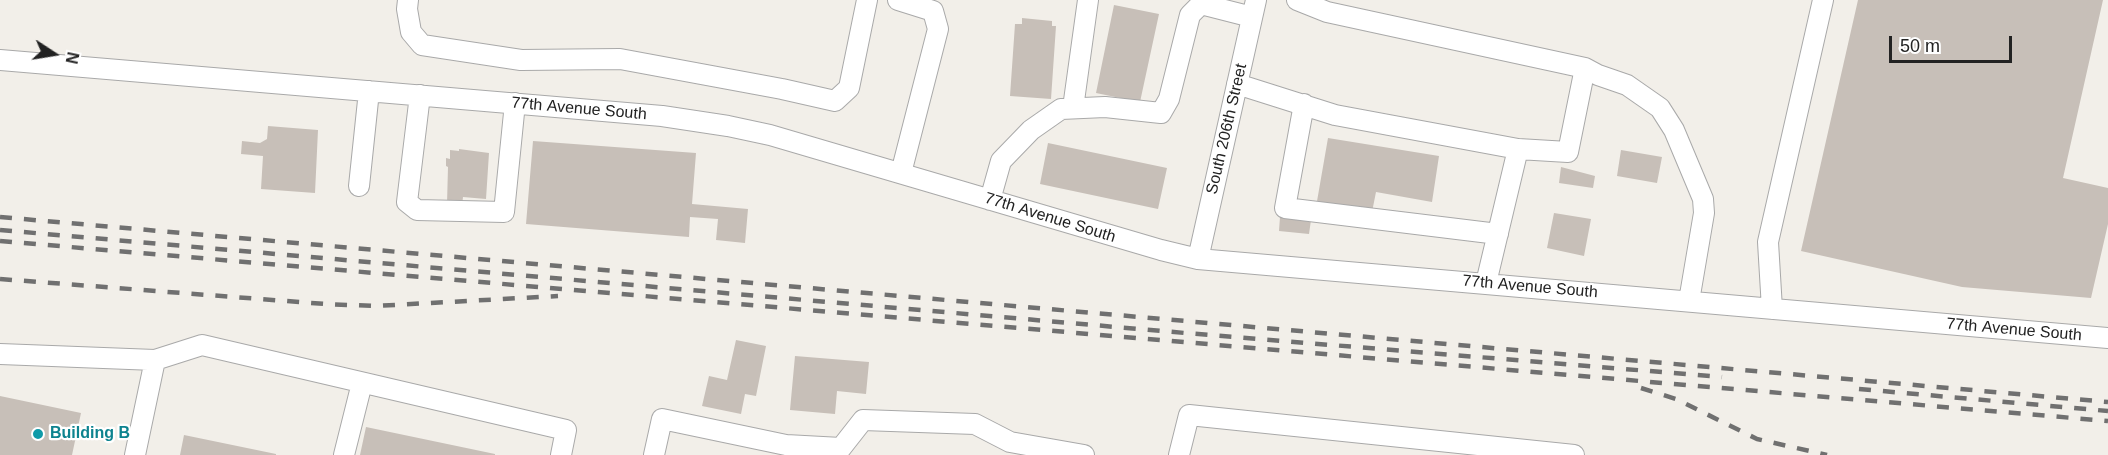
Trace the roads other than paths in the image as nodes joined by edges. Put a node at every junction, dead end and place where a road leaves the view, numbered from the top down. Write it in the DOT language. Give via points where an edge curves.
graph roads {
  1 [pos="408,0"];
  2 [pos="867,0"];
  3 [pos="898,0"];
  4 [pos="1088,0"];
  5 [pos="1823,0"];
  6 [pos="1303,1"];
  7 [pos="1201,2"];
  8 [pos="1254,8"];
  9 [pos="0,60"];
  10 [pos="1585,68"];
  11 [pos="1237,84"];
  12 [pos="369,91"];
  13 [pos="420,95"];
  14 [pos="515,103"];
  15 [pos="1304,104"];
  16 [pos="1073,108"];
  17 [pos="1518,149"];
  18 [pos="901,173"];
  19 [pos="359,186"];
  20 [pos="990,200"];
  21 [pos="1498,234"];
  22 [pos="1198,259"];
  23 [pos="1486,284"];
  24 [pos="1689,301"];
  25 [pos="1772,309"];
  26 [pos="2108,338"];
  27 [pos="0,354"];
  28 [pos="155,360"];
  29 [pos="362,383"];
  30 [pos="135,455"];
  31 [pos="344,455"];
  32 [pos="561,455"];
  33 [pos="654,455"];
  34 [pos="1084,455"];
  35 [pos="1179,455"];
  36 [pos="1574,455"];
  1 -- 2 [label="street" via="411,32 422,45 521,60 620,59 835,101 849,88"];
  3 -- 18 [label="street" via="933,11 938,29"];
  4 -- 16 [label="street"];
  5 -- 25 [label="street" via="1768,242"];
  6 -- 10 [label="street" via="1327,12"];
  7 -- 8 [label="street"];
  7 -- 16 [label="street" via="1190,15 1169,99 1161,113"];
  8 -- 11 [label="street, South 206th Street"];
  9 -- 12 [label="street, 77th Avenue South"];
  10 -- 17 [label="street" via="1568,152"];
  10 -- 24 [label="street" via="1627,86 1660,108 1674,130 1703,199"];
  11 -- 15 [label="street"];
  11 -- 22 [label="street, South 206th Street"];
  12 -- 13 [label="street, 77th Avenue South"];
  12 -- 19 [label="street"];
  13 -- 14 [label="street, 77th Avenue South"];
  13 -- 14 [label="street" via="407,202 417,210 504,212"];
  14 -- 18 [label="street, 77th Avenue South" via="728,126"];
  15 -- 17 [label="street" via="1335,115"];
  15 -- 21 [label="street" via="1285,208"];
  16 -- 20 [label="street" via="1061,109 1031,130 1001,161"];
  17 -- 21 [label="street"];
  18 -- 20 [label="street, 77th Avenue South"];
  20 -- 22 [label="street, 77th Avenue South"];
  21 -- 23 [label="street"];
  22 -- 23 [label="street, 77th Avenue South"];
  23 -- 24 [label="street, 77th Avenue South"];
  24 -- 25 [label="street, 77th Avenue South"];
  25 -- 26 [label="street, 77th Avenue South"];
  27 -- 28 [label="street"];
  28 -- 29 [label="street" via="202,345"];
  28 -- 30 [label="street"];
  29 -- 31 [label="street"];
  29 -- 32 [label="street" via="567,430"];
  33 -- 34 [label="street" via="662,420 786,445 841,448 863,420 975,424 1010,442"];
  35 -- 36 [label="street" via="1189,415"];
}
